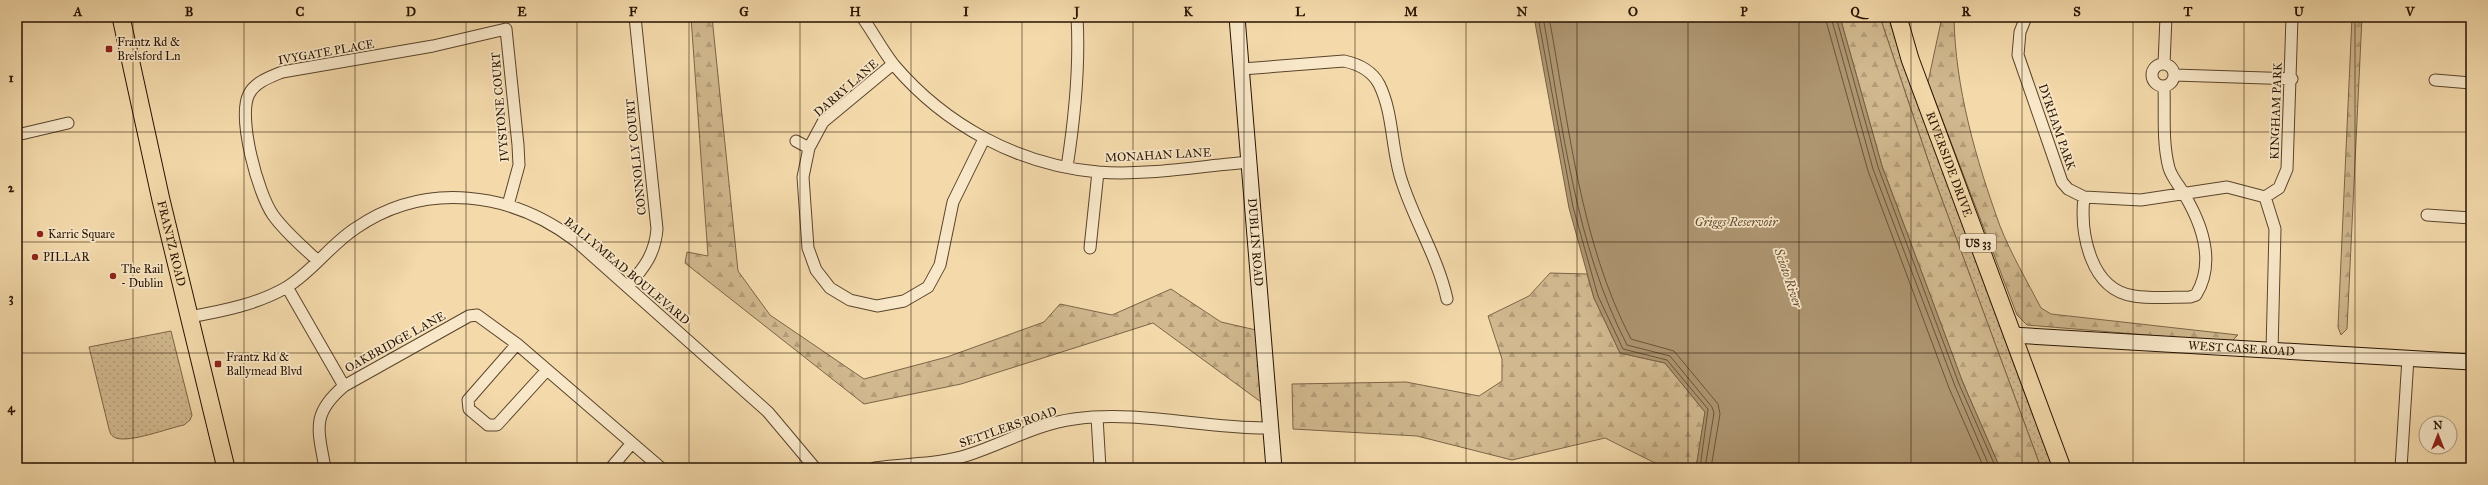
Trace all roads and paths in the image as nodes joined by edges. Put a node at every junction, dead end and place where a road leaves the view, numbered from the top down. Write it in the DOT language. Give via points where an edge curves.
graph roads {
  1 [pos="121,17"];
  2 [pos="635,17"];
  3 [pos="862,17"];
  4 [pos="1077,17"];
  5 [pos="1237,17"];
  6 [pos="1898,17"];
  7 [pos="2026,17"];
  8 [pos="2166,17"];
  9 [pos="2292,17"];
  10 [pos="506,28"];
  11 [pos="893,64"];
  12 [pos="2164,64"];
  13 [pos="1242,69"];
  14 [pos="2174,75"];
  15 [pos="2292,79"];
  16 [pos="2435,80"];
  17 [pos="2471,83"];
  18 [pos="2164,86"];
  19 [pos="68,123"];
  20 [pos="17,135"];
  21 [pos="984,139"];
  22 [pos="796,141"];
  23 [pos="809,148"];
  24 [pos="1249,162"];
  25 [pos="1067,167"];
  26 [pos="1098,172"];
  27 [pos="2184,194"];
  28 [pos="2084,197"];
  29 [pos="2265,197"];
  30 [pos="508,205"];
  31 [pos="2428,215"];
  32 [pos="2471,218"];
  33 [pos="1090,248"];
  34 [pos="318,261"];
  35 [pos="628,286"];
  36 [pos="287,287"];
  37 [pos="1447,299"];
  38 [pos="189,317"];
  39 [pos="2012,335"];
  40 [pos="516,344"];
  41 [pos="2272,351"];
  42 [pos="2408,358"];
  43 [pos="2471,362"];
  44 [pos="547,370"];
  45 [pos="344,386"];
  46 [pos="1097,417"];
  47 [pos="1270,428"];
  48 [pos="632,443"];
  49 [pos="226,468"];
  50 [pos="325,468"];
  51 [pos="611,468"];
  52 [pos="661,468"];
  53 [pos="815,468"];
  54 [pos="875,468"];
  55 [pos="1100,468"];
  56 [pos="1274,468"];
  57 [pos="2062,468"];
  58 [pos="2401,468"];
  1 -- 38 [label="main road, FRANTZ ROAD"];
  2 -- 35 [label="street, CONNOLLY COURT" via="657,229 655,246 649,261"];
  3 -- 11 [label="street, MONAHAN LANE"];
  4 -- 25 [label="street" via="1077,100"];
  5 -- 13 [label="main road, DUBLIN ROAD"];
  6 -- 39 [label="main road, RIVERSIDE DRIVE / US 33" via="1910,59"];
  7 -- 28 [label="street, DYRHAM PARK" via="2020,32 2018,55 2062,182 2068,189"];
  8 -- 12 [label="street"];
  9 -- 15 [label="street, KINGHAM PARK"];
  10 -- 30 [label="street, IVYSTONE COURT" via="519,165"];
  10 -- 34 [label="street, IVYGATE PLACE" via="433,46 282,72 264,79 249,94 245,114 258,185 272,215"];
  11 -- 21 [label="street, MONAHAN LANE" via="923,96"];
  11 -- 23 [label="street, DARRY LANE" via="823,122"];
  12 -- 14 [label="street" via="2173,69"];
  12 -- 18 [label="street" via="2154,69 2152,75 2154,80"];
  13 -- 24 [label="main road, DUBLIN ROAD"];
  13 -- 37 [label="street" via="1344,61 1360,65 1372,75 1387,109 1401,180 1411,210 1438,265"];
  14 -- 15 [label="street"];
  14 -- 18 [label="street" via="2173,80"];
  15 -- 29 [label="street, KINGHAM PARK" via="2287,169 2279,188"];
  16 -- 17 [label="street"];
  18 -- 27 [label="street" via="2165,147 2173,177"];
  19 -- 20 [label="street"];
  21 -- 23 [label="street, DARRY LANE" via="953,202 936,276 928,287 917,295 898,303 877,306 858,303 839,295 816,270 808,248 803,198 803,177"];
  21 -- 25 [label="street, MONAHAN LANE" via="1035,160"];
  22 -- 23 [label="street"];
  24 -- 26 [label="street, MONAHAN LANE" via="1134,172"];
  24 -- 47 [label="main road, DUBLIN ROAD"];
  25 -- 26 [label="street, MONAHAN LANE"];
  26 -- 33 [label="street"];
  27 -- 28 [label="street" via="2141,200"];
  27 -- 28 [label="street" via="2195,214 2206,244 2204,278 2196,295 2190,297 2134,296 2103,280 2090,255 2082,217"];
  27 -- 29 [label="street" via="2227,187"];
  29 -- 41 [label="street" via="2275,229"];
  30 -- 34 [label="street, BALLYMEAD BOULEVARD" via="473,198 450,197 408,204 392,209 357,227"];
  30 -- 35 [label="street, BALLYMEAD BOULEVARD" via="556,226"];
  31 -- 32 [label="street"];
  34 -- 36 [label="street, BALLYMEAD BOULEVARD"];
  35 -- 53 [label="street, BALLYMEAD BOULEVARD" via="768,412"];
  36 -- 38 [label="street, BALLYMEAD BOULEVARD" via="235,308"];
  36 -- 45 [label="street, OAKBRIDGE LANE"];
  38 -- 49 [label="main road, FRANTZ ROAD"];
  39 -- 41 [label="main road, WEST CASE ROAD"];
  39 -- 57 [label="main road, RIVERSIDE DRIVE / US 33"];
  40 -- 44 [label="street"];
  40 -- 44 [label="street" via="468,400 470,409 488,425 497,425"];
  40 -- 45 [label="street, OAKBRIDGE LANE" via="498,328 477,315 469,316"];
  41 -- 42 [label="main road, WEST CASE ROAD"];
  42 -- 43 [label="main road, WEST CASE ROAD"];
  42 -- 58 [label="street"];
  44 -- 48 [label="street"];
  45 -- 50 [label="street" via="328,399 319,418 319,438"];
  46 -- 47 [label="street, SETTLERS ROAD" via="1141,416 1221,427"];
  46 -- 54 [label="street, SETTLERS ROAD" via="1046,425 968,456 935,463"];
  46 -- 55 [label="street"];
  47 -- 56 [label="main road, DUBLIN ROAD"];
  48 -- 51 [label="street"];
  48 -- 52 [label="street"];
}
